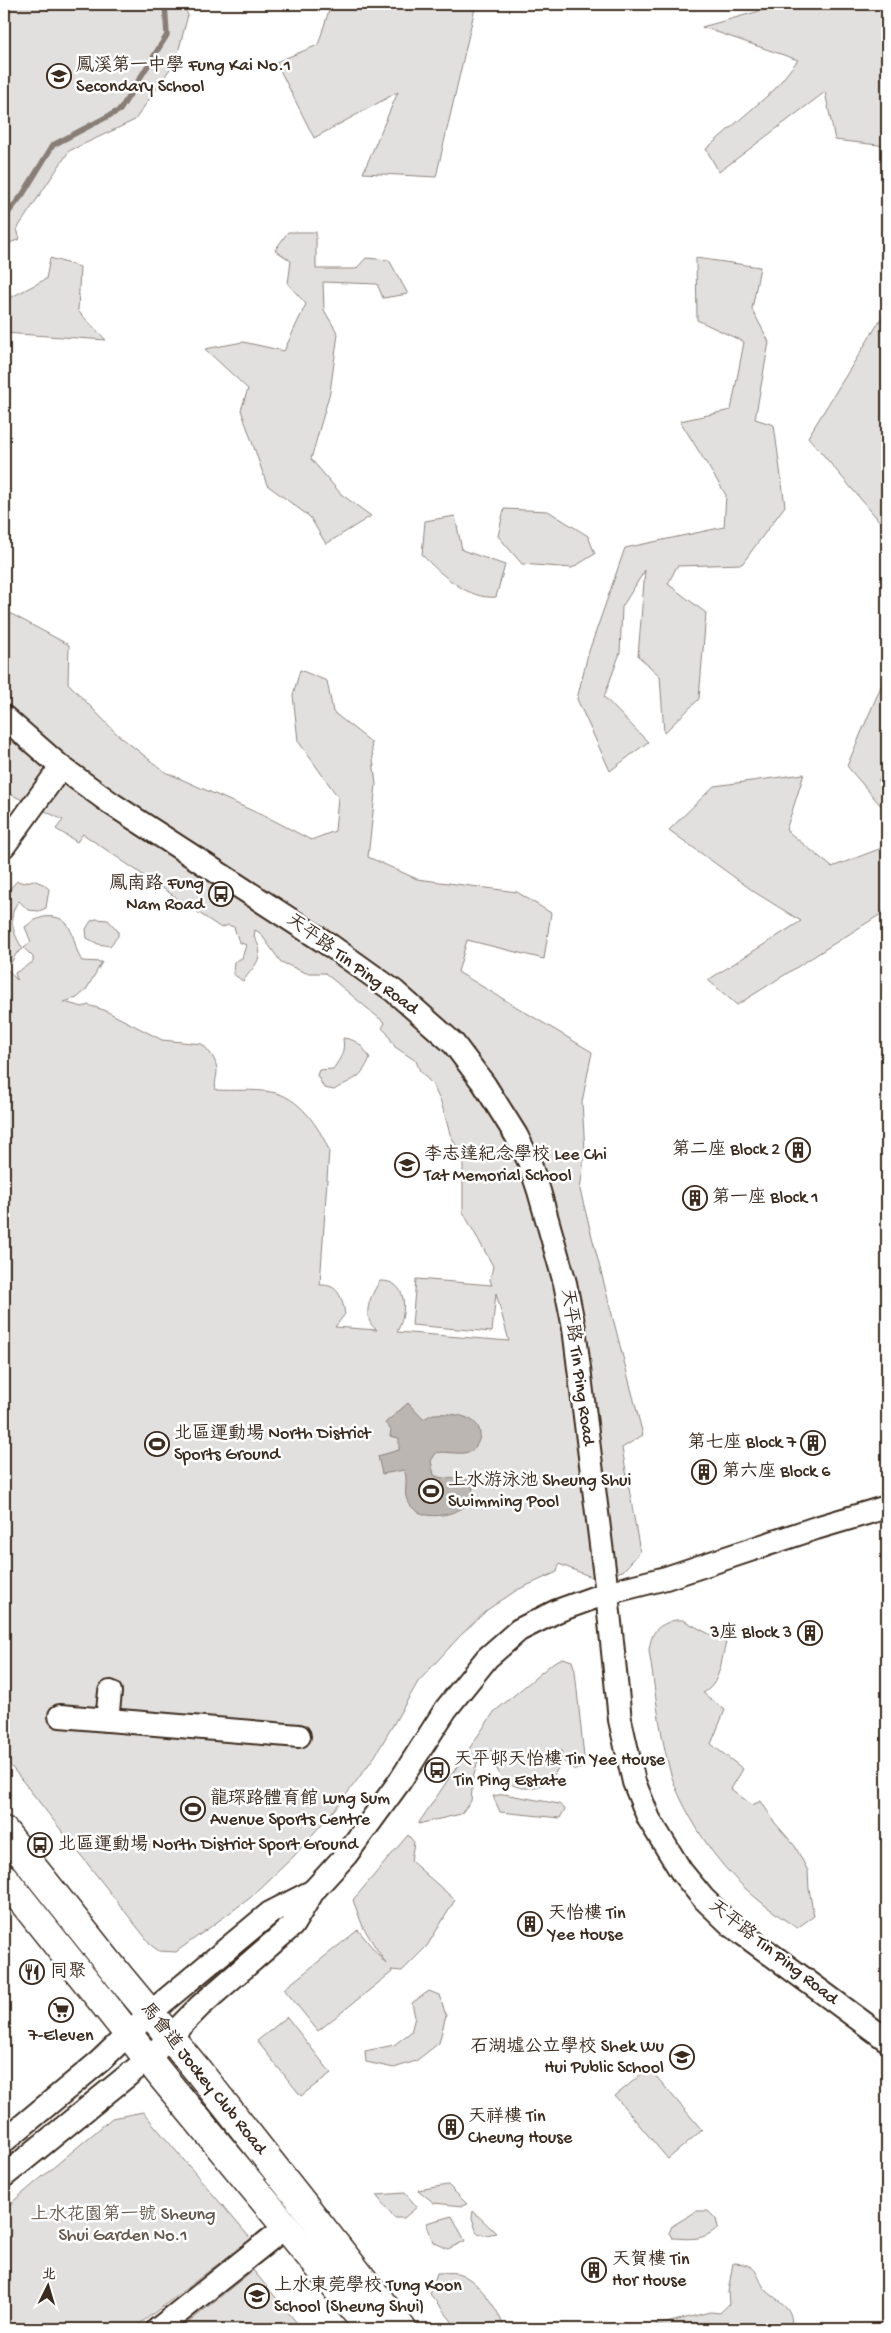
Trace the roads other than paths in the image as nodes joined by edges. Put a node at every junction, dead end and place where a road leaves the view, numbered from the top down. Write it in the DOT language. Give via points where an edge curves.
graph roads {
  1 [pos="4,717"];
  2 [pos="61,767"];
  3 [pos="4,846"];
  4 [pos="887,1507"];
  5 [pos="607,1594"];
  6 [pos="110,1692"];
  7 [pos="60,1716"];
  8 [pos="107,1720"];
  9 [pos="300,1736"];
  10 [pos="4,1830"];
  11 [pos="4,1878"];
  12 [pos="314,1890"];
  13 [pos="150,2013"];
  14 [pos="128,2034"];
  15 [pos="170,2037"];
  16 [pos="887,2040"];
  17 [pos="148,2058"];
  18 [pos="5,2138"];
  19 [pos="4,2176"];
  20 [pos="273,2237"];
  21 [pos="158,2329"];
  22 [pos="370,2329"];
  23 [pos="402,2329"];
  1 -- 2 [label="street, 天平路 Tin Ping Road"];
  2 -- 3 [label="street"];
  2 -- 5 [label="street, 天平路 Tin Ping Road" via="394,991 454,1044 484,1084 528,1161 540,1191 565,1283 574,1328"];
  4 -- 5 [label="street"];
  5 -- 12 [label="street" via="557,1611 519,1630 487,1658 446,1709 400,1781 346,1855"];
  5 -- 16 [label="street, 天平路 Tin Ping Road" via="624,1746 634,1782 663,1845 703,1898 732,1925"];
  6 -- 8 [label="street"];
  7 -- 8 [label="street"];
  8 -- 9 [label="street"];
  10 -- 13 [label="main road, 馬會道 Jockey Club Road"];
  11 -- 14 [label="main road, 馬會道 Jockey Club Road"];
  12 -- 13 [label="street" via="270,1913"];
  12 -- 15 [label="street" via="292,1926 200,2006"];
  13 -- 14 [label="street"];
  13 -- 15 [label="main road, 馬會道 Jockey Club Road"];
  14 -- 17 [label="main road, 馬會道 Jockey Club Road"];
  14 -- 18 [label="street" via="100,2061"];
  15 -- 17 [label="street"];
  15 -- 23 [label="main road, 馬會道 Jockey Club Road"];
  17 -- 19 [label="street"];
  17 -- 22 [label="main road, 馬會道 Jockey Club Road"];
  20 -- 21 [label="street"];
}
